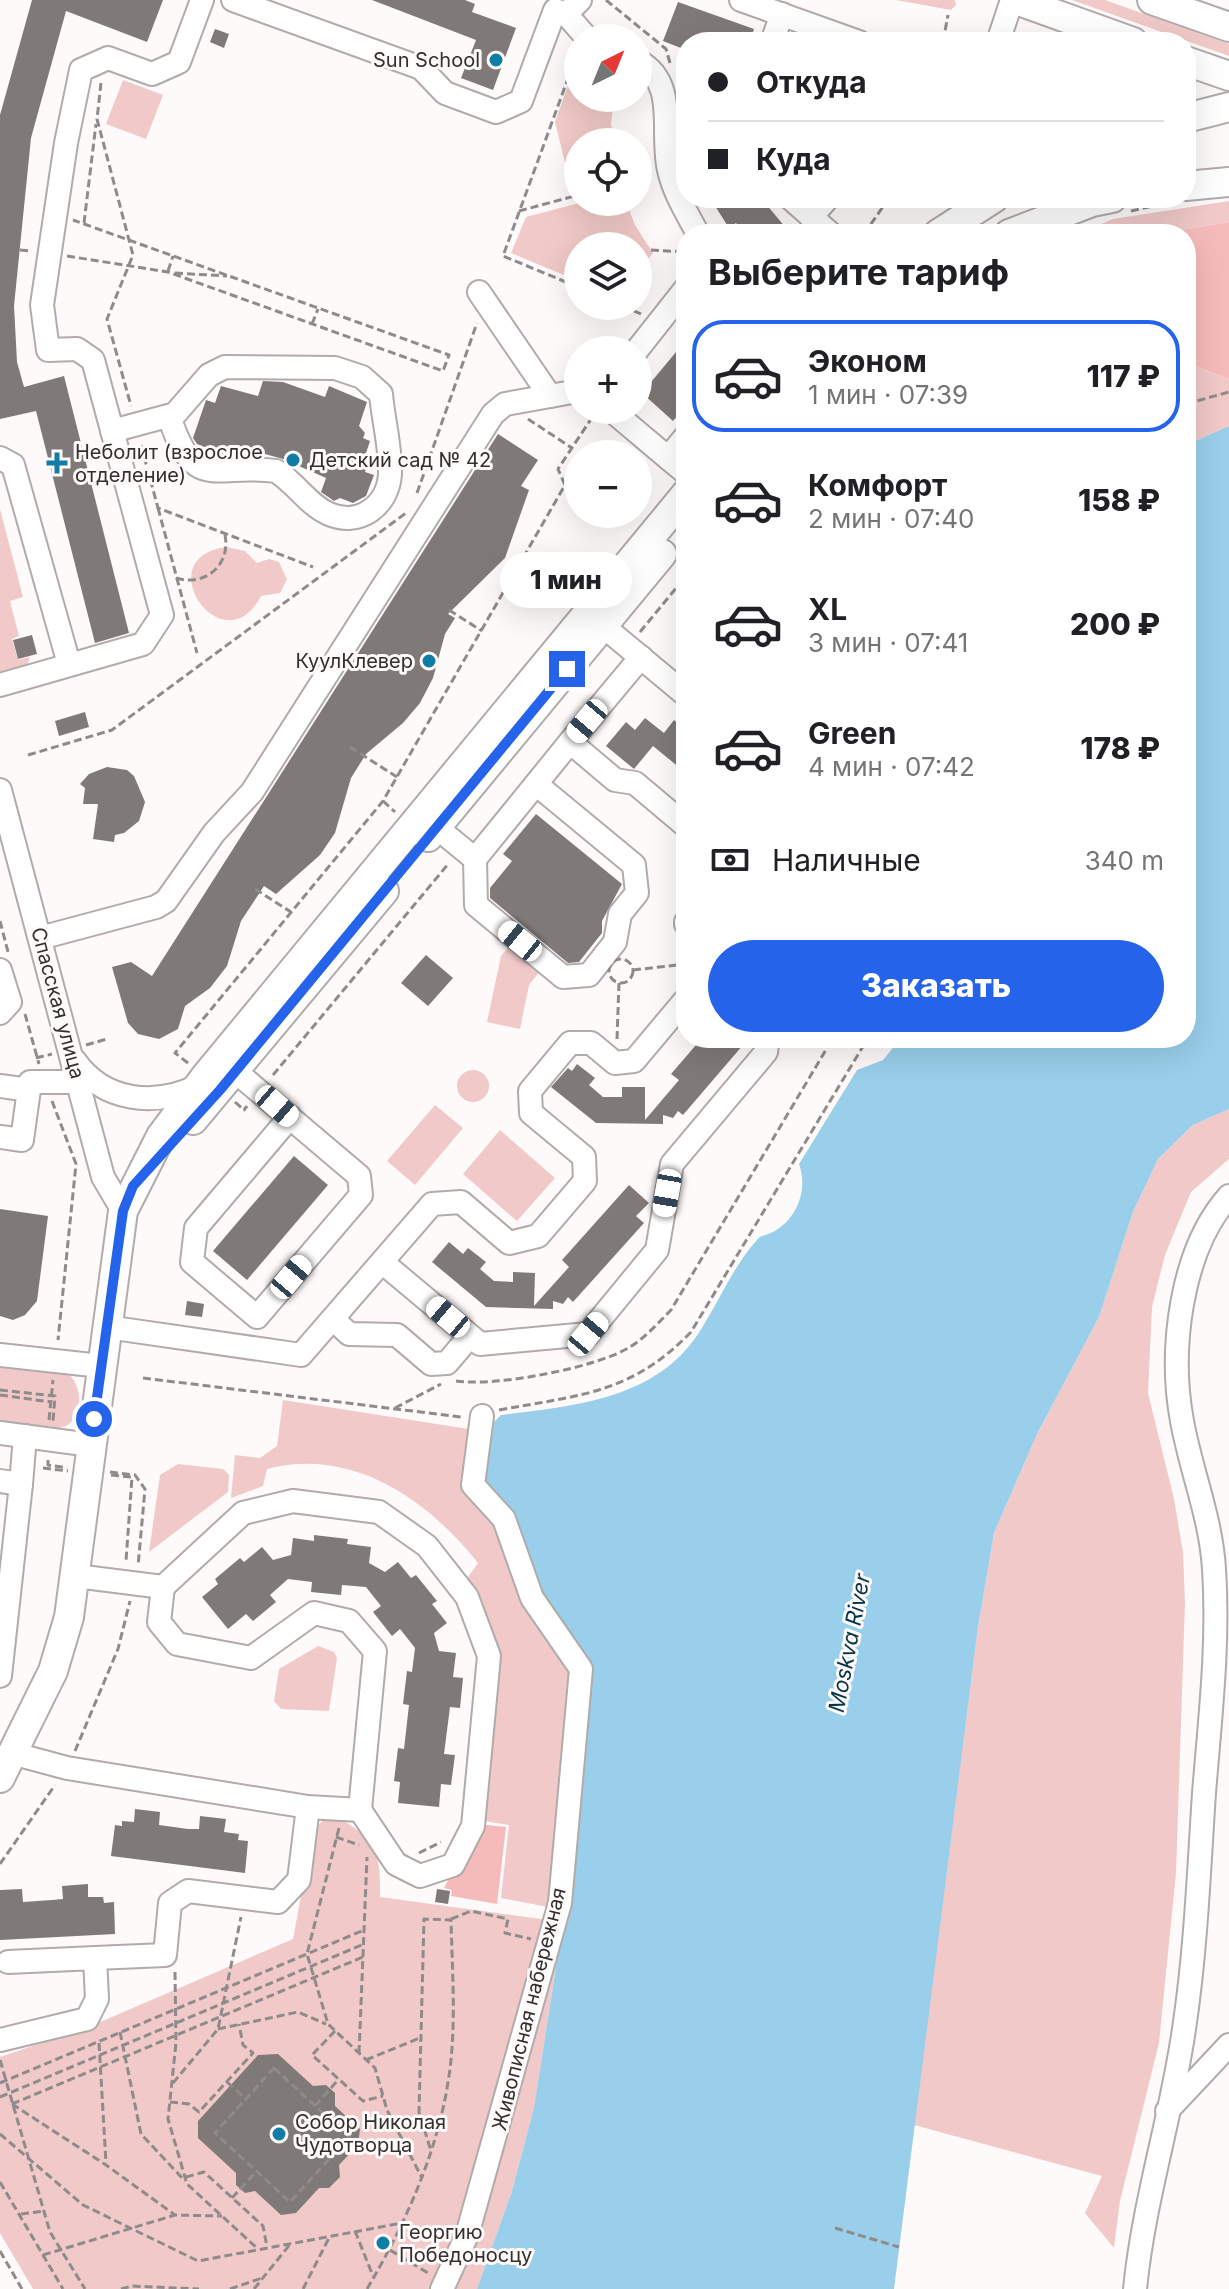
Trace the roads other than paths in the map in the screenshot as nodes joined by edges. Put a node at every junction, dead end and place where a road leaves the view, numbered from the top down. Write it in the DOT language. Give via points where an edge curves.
graph roads {
  1 [pos="202,0"];
  2 [pos="233,0"];
  3 [pos="741,0"];
  4 [pos="1014,0"];
  5 [pos="1152,0"];
  6 [pos="561,6"];
  7 [pos="782,14"];
  8 [pos="576,24"];
  9 [pos="1229,27"];
  10 [pos="776,32"];
  11 [pos="808,32"];
  12 [pos="1002,32"];
  13 [pos="1105,32"];
  14 [pos="1196,64"];
  15 [pos="652,71"];
  16 [pos="1229,76"];
  17 [pos="1229,107"];
  18 [pos="1196,115"];
  19 [pos="1229,182"];
  20 [pos="676,185"];
  21 [pos="1196,190"];
  22 [pos="801,208"];
  23 [pos="819,208"];
  24 [pos="978,208"];
  25 [pos="1092,208"];
  26 [pos="811,217"];
  27 [pos="819,224"];
  28 [pos="953,224"];
  29 [pos="1034,224"];
  30 [pos="482,296"];
  31 [pos="676,301"];
  32 [pos="648,336"];
  33 [pos="564,394"];
  34 [pos="550,396"];
  35 [pos="169,416"];
  36 [pos="628,424"];
  37 [pos="112,431"];
  38 [pos="676,448"];
  39 [pos="0,458"];
  40 [pos="668,458"];
  41 [pos="676,465"];
  42 [pos="676,507"];
  43 [pos="676,537"];
  44 [pos="603,626"];
  45 [pos="641,657"];
  46 [pos="69,664"];
  47 [pos="0,685"];
  48 [pos="676,687"];
  49 [pos="570,742"];
  50 [pos="536,784"];
  51 [pos="0,790"];
  52 [pos="676,818"];
  53 [pos="436,827"];
  54 [pos="5,830"];
  55 [pos="475,859"];
  56 [pos="40,938"];
  57 [pos="4,961"];
  58 [pos="676,1011"];
  59 [pos="0,1013"];
  60 [pos="767,1048"];
  61 [pos="72,1051"];
  62 [pos="235,1071"];
  63 [pos="193,1075"];
  64 [pos="79,1082"];
  65 [pos="0,1086"];
  66 [pos="37,1086"];
  67 [pos="290,1117"];
  68 [pos="0,1137"];
  69 [pos="1229,1196"];
  70 [pos="128,1198"];
  71 [pos="382,1262"];
  72 [pos="333,1319"];
  73 [pos="107,1327"];
  74 [pos="470,1336"];
  75 [pos="0,1355"];
  76 [pos="101,1366"];
  77 [pos="482,1416"];
  78 [pos="0,1433"];
  79 [pos="36,1438"];
  80 [pos="91,1445"];
  81 [pos="11,1482"];
  82 [pos="76,1576"];
  83 [pos="163,1587"];
  84 [pos="0,1676"];
  85 [pos="15,1754"];
  86 [pos="0,1778"];
  87 [pos="308,1807"];
  88 [pos="352,1809"];
  89 [pos="95,1958"];
  90 [pos="8,1962"];
  91 [pos="0,2040"];
  92 [pos="1229,2045"];
  93 [pos="1166,2112"];
  94 [pos="439,2284"];
  95 [pos="1135,2289"];
  1 -- 37 [label="street" via="179,62 152,74 104,59 81,70 42,305 48,350 77,349 93,360"];
  2 -- 6 [label="street" via="421,68 445,93 496,112 521,101"];
  3 -- 7 [label="street"];
  4 -- 12 [label="street"];
  4 -- 13 [label="main road"];
  5 -- 9 [label="main road"];
  6 -- 8 [label="street"];
  7 -- 10 [label="street"];
  7 -- 11 [label="street"];
  14 -- 16 [label="main road"];
  15 -- 20 [label="street" via="664,89 669,170"];
  17 -- 18 [label="main road"];
  19 -- 21 [label="main road"];
  22 -- 26 [label="street"];
  23 -- 26 [label="street"];
  24 -- 28 [label="main road"];
  25 -- 29 [label="main road"];
  26 -- 27 [label="street"];
  30 -- 34 [label="street"];
  31 -- 32 [label="street"];
  33 -- 34 [label="street"];
  34 -- 56 [label="street" via="505,404 493,414 252,792 214,833 176,891 156,907"];
  35 -- 35 [label="street" via="179,446 198,467 228,473 276,471 332,516 346,519 368,513 382,498 390,475 381,394 362,377 335,368 225,367 209,375"];
  35 -- 37 [label="street"];
  36 -- 40 [label="street"];
  37 -- 46 [label="street" via="162,615 143,644"];
  38 -- 40 [label="street"];
  39 -- 46 [label="street" via="13,465"];
  40 -- 41 [label="street"];
  42 -- 63 [label="main road"];
  43 -- 44 [label="main road"];
  44 -- 45 [label="street"];
  44 -- 53 [label="main road"];
  45 -- 48 [label="street"];
  45 -- 49 [label="street"];
  46 -- 47 [label="street"];
  49 -- 50 [label="street"];
  49 -- 52 [label="street" via="615,780 635,783"];
  50 -- 55 [label="street"];
  50 -- 55 [label="street" via="634,865 637,893 620,914 615,942 589,975 563,977 476,905"];
  51 -- 54 [label="street, Спасская улица"];
  53 -- 55 [label="street"];
  53 -- 62 [label="main road"];
  54 -- 56 [label="street, Спасская улица"];
  56 -- 61 [label="street, Спасская улица"];
  57 -- 59 [label="street" via="10,1002"];
  58 -- 71 [label="street" via="634,1061 615,1063 591,1043 570,1043 530,1091 531,1113 584,1157 585,1181 538,1236 509,1243 461,1202 432,1204"];
  60 -- 74 [label="street" via="672,1164 657,1250 588,1334 480,1344"];
  61 -- 63 [label="street" via="97,1085 117,1094 166,1098"];
  61 -- 64 [label="street, Спасская улица"];
  62 -- 67 [label="street"];
  62 -- 70 [label="main road"];
  63 -- 70 [label="main road"];
  64 -- 66 [label="street"];
  64 -- 70 [label="street, Спасская улица" via="103,1177"];
  65 -- 66 [label="street"];
  66 -- 68 [label="street" via="22,1140"];
  67 -- 67 [label="street" via="359,1176 361,1195 257,1317 192,1262 196,1228"];
  69 -- 93 [label="street" via="1212,1219 1186,1287 1178,1359 1181,1419 1214,1567 1214,1635 1187,2008"];
  70 -- 73 [label="main road"];
  71 -- 72 [label="street"];
  71 -- 74 [label="street"];
  72 -- 73 [label="street" via="301,1355"];
  72 -- 74 [label="street" via="349,1334 397,1335 431,1364 447,1363"];
  73 -- 76 [label="main road"];
  75 -- 76 [label="street"];
  76 -- 80 [label="main road"];
  77 -- 94 [label="street, Живописная набережная" via="473,1485 504,1519 532,1598 581,1669 560,1903 467,2235"];
  78 -- 79 [label="street"];
  79 -- 80 [label="street"];
  79 -- 81 [label="street"];
  80 -- 82 [label="main road"];
  81 -- 84 [label="street"];
  82 -- 83 [label="street"];
  82 -- 85 [label="main road" via="53,1671"];
  83 -- 88 [label="street" via="159,1622 177,1644 251,1658 314,1613 349,1621 375,1651"];
  83 -- 88 [label="street" via="243,1513 293,1501 379,1512 427,1546 467,1597 489,1656 473,1826 453,1865 420,1876 396,1864"];
  85 -- 86 [label="main road"];
  85 -- 87 [label="street" via="67,1768"];
  87 -- 88 [label="street"];
  87 -- 89 [label="street" via="299,1880 278,1902 188,1891 170,1903 165,1955"];
  89 -- 90 [label="street"];
  89 -- 91 [label="street" via="97,1999 87,2019"];
  92 -- 93 [label="street"];
  93 -- 95 [label="street" via="1140,2231"];
}
